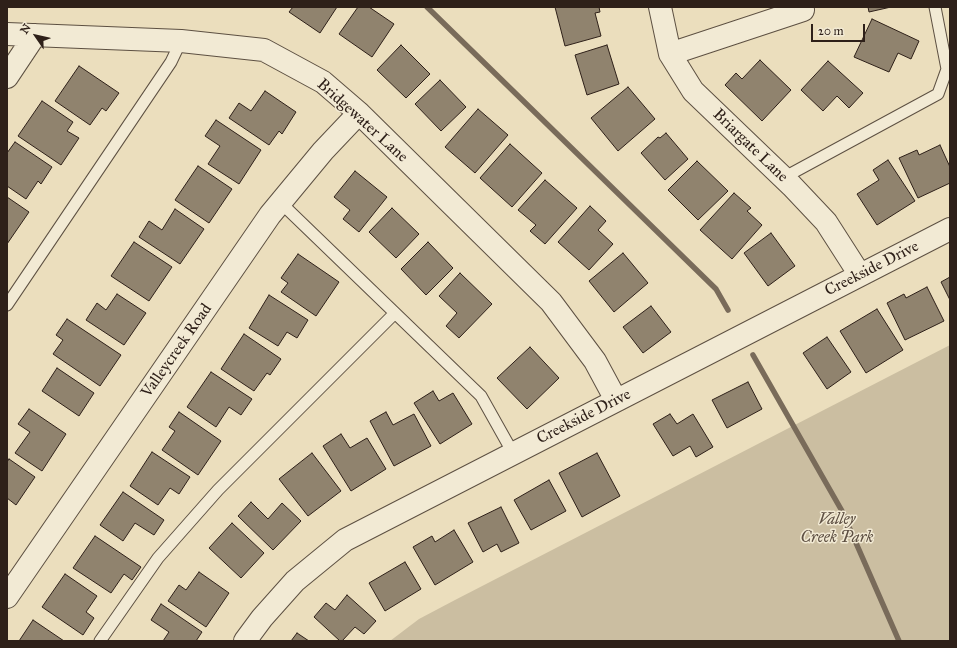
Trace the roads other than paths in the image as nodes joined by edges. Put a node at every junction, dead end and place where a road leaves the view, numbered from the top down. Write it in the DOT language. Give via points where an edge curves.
graph roads {
  1 [pos="660,7"];
  2 [pos="936,7"];
  3 [pos="803,10"];
  4 [pos="7,34"];
  5 [pos="35,35"];
  6 [pos="181,41"];
  7 [pos="670,54"];
  8 [pos="7,77"];
  9 [pos="359,114"];
  10 [pos="783,178"];
  11 [pos="281,203"];
  12 [pos="950,229"];
  13 [pos="860,275"];
  14 [pos="7,305"];
  15 [pos="395,313"];
  16 [pos="616,400"];
  17 [pos="513,453"];
  18 [pos="7,597"];
  19 [pos="100,641"];
  20 [pos="245,641"];
  1 -- 7 [label="street, Briargate Lane"];
  2 -- 10 [label="lane" via="947,70 938,94"];
  3 -- 7 [label="street"];
  4 -- 5 [label="street, Bridgewater Lane"];
  5 -- 6 [label="street, Bridgewater Lane"];
  5 -- 8 [label="street"];
  6 -- 9 [label="street, Bridgewater Lane" via="264,50 323,82"];
  6 -- 14 [label="lane" via="171,62"];
  7 -- 10 [label="street, Briargate Lane" via="693,91"];
  9 -- 11 [label="street, Valleycreek Road" via="323,151"];
  9 -- 16 [label="street, Bridgewater Lane" via="551,302 595,361"];
  10 -- 13 [label="street, Briargate Lane" via="826,222"];
  11 -- 15 [label="lane"];
  11 -- 18 [label="street, Valleycreek Road" via="270,215"];
  12 -- 13 [label="street, Creekside Drive"];
  13 -- 16 [label="street, Creekside Drive"];
  15 -- 17 [label="lane" via="481,396"];
  15 -- 19 [label="lane" via="218,490 158,558"];
  16 -- 17 [label="street, Creekside Drive"];
  17 -- 20 [label="street, Creekside Drive" via="345,540 295,580"];
}
